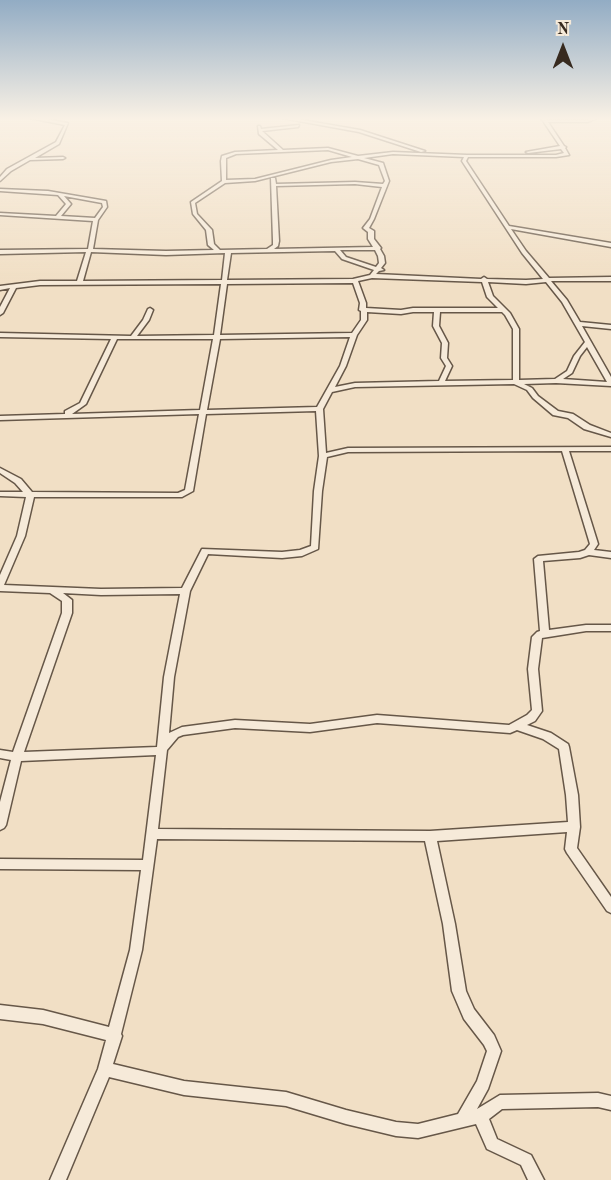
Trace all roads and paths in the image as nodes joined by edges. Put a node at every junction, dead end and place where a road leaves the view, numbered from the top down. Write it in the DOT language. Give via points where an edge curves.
graph roads {
  1 [pos="224,173"];
  2 [pos="278,173"];
  3 [pos="386,173"];
  4 [pos="475,173"];
  5 [pos="273,174"];
  6 [pos="2,178"];
  7 [pos="237,181"];
  8 [pos="224,183"];
  9 [pos="273,185"];
  10 [pos="386,186"];
  11 [pos="0,190"];
  12 [pos="13,191"];
  13 [pos="58,194"];
  14 [pos="0,214"];
  15 [pos="58,218"];
  16 [pos="96,220"];
  17 [pos="508,227"];
  18 [pos="611,245"];
  19 [pos="378,248"];
  20 [pos="336,249"];
  21 [pos="89,251"];
  22 [pos="268,251"];
  23 [pos="0,252"];
  24 [pos="219,252"];
  25 [pos="228,252"];
  26 [pos="375,272"];
  27 [pos="484,279"];
  28 [pos="611,279"];
  29 [pos="226,280"];
  30 [pos="548,280"];
  31 [pos="354,281"];
  32 [pos="80,282"];
  33 [pos="14,286"];
  34 [pos="0,288"];
  35 [pos="150,310"];
  36 [pos="362,310"];
  37 [pos="437,310"];
  38 [pos="501,310"];
  39 [pos="0,313"];
  40 [pos="580,324"];
  41 [pos="611,327"];
  42 [pos="0,335"];
  43 [pos="354,335"];
  44 [pos="217,336"];
  45 [pos="115,337"];
  46 [pos="133,337"];
  47 [pos="587,343"];
  48 [pos="556,381"];
  49 [pos="516,382"];
  50 [pos="441,383"];
  51 [pos="611,383"];
  52 [pos="331,390"];
  53 [pos="84,404"];
  54 [pos="320,409"];
  55 [pos="203,413"];
  56 [pos="63,414"];
  57 [pos="99,415"];
  58 [pos="0,417"];
  59 [pos="611,435"];
  60 [pos="566,449"];
  61 [pos="611,449"];
  62 [pos="324,456"];
  63 [pos="0,470"];
  64 [pos="0,494"];
  65 [pos="30,495"];
  66 [pos="588,552"];
  67 [pos="611,555"];
  68 [pos="0,586"];
  69 [pos="53,591"];
  70 [pos="185,591"];
  71 [pos="611,628"];
  72 [pos="545,632"];
  73 [pos="519,726"];
  74 [pos="162,749"];
  75 [pos="0,754"];
  76 [pos="17,758"];
  77 [pos="0,825"];
  78 [pos="574,827"];
  79 [pos="152,834"];
  80 [pos="430,836"];
  81 [pos="0,864"];
  82 [pos="148,866"];
  83 [pos="611,907"];
  84 [pos="0,1012"];
  85 [pos="115,1036"];
  86 [pos="105,1070"];
  87 [pos="607,1100"];
  88 [pos="480,1116"];
  89 [pos="463,1119"];
  90 [pos="58,1180"];
  91 [pos="536,1180"];
  1 -- 8 [label="street"];
  2 -- 5 [label="street"];
  3 -- 10 [label="street"];
  4 -- 17 [label="street"];
  5 -- 7 [label="street"];
  5 -- 9 [label="street"];
  6 -- 12 [label="street" via="2,185"];
  7 -- 8 [label="street"];
  7 -- 9 [label="street"];
  8 -- 24 [label="street" via="193,202 195,214 209,230 211,245"];
  9 -- 10 [label="street"];
  9 -- 22 [label="street" via="276,241"];
  10 -- 19 [label="street" via="366,227"];
  11 -- 12 [label="street"];
  12 -- 13 [label="street"];
  13 -- 15 [label="street" via="69,204"];
  13 -- 16 [label="street" via="100,200 105,207"];
  14 -- 15 [label="street"];
  15 -- 16 [label="street"];
  16 -- 21 [label="street"];
  17 -- 18 [label="street"];
  17 -- 30 [label="street"];
  19 -- 20 [label="street"];
  19 -- 26 [label="street" via="382,263"];
  20 -- 22 [label="street"];
  20 -- 26 [label="street" via="344,258"];
  21 -- 23 [label="street"];
  21 -- 24 [label="street"];
  21 -- 32 [label="street"];
  22 -- 25 [label="street"];
  24 -- 25 [label="street"];
  25 -- 29 [label="street"];
  26 -- 27 [label="street" via="413,278"];
  26 -- 31 [label="street"];
  27 -- 30 [label="street"];
  27 -- 38 [label="street" via="487,293"];
  28 -- 30 [label="street"];
  29 -- 31 [label="street"];
  29 -- 32 [label="street"];
  29 -- 44 [label="street"];
  30 -- 40 [label="street"];
  31 -- 36 [label="street"];
  32 -- 33 [label="street"];
  33 -- 34 [label="street"];
  33 -- 39 [label="street"];
  35 -- 46 [label="street"];
  36 -- 37 [label="street"];
  36 -- 43 [label="street" via="364,320"];
  37 -- 38 [label="street"];
  37 -- 50 [label="street" via="436,326 449,366"];
  38 -- 49 [label="street" via="508,314 518,335"];
  40 -- 41 [label="street"];
  40 -- 47 [label="street"];
  42 -- 45 [label="street"];
  43 -- 44 [label="street"];
  43 -- 52 [label="street"];
  44 -- 46 [label="street"];
  44 -- 55 [label="street"];
  45 -- 46 [label="street"];
  45 -- 53 [label="street"];
  47 -- 48 [label="street" via="570,372"];
  47 -- 51 [label="street"];
  48 -- 49 [label="street"];
  48 -- 51 [label="street"];
  49 -- 50 [label="street"];
  49 -- 59 [label="street" via="530,389 556,413"];
  50 -- 52 [label="street" via="355,385"];
  52 -- 54 [label="street"];
  53 -- 56 [label="street"];
  53 -- 57 [label="street" via="87,410"];
  54 -- 55 [label="street"];
  54 -- 62 [label="street"];
  55 -- 57 [label="street"];
  55 -- 65 [label="street" via="186,493"];
  56 -- 57 [label="street"];
  56 -- 58 [label="street"];
  60 -- 61 [label="street"];
  60 -- 62 [label="street" via="348,450"];
  60 -- 66 [label="street" via="594,539"];
  62 -- 70 [label="street" via="315,547 282,555 205,551"];
  63 -- 65 [label="street" via="18,481"];
  64 -- 65 [label="street"];
  65 -- 68 [label="street" via="21,536"];
  66 -- 67 [label="street"];
  66 -- 72 [label="street" via="537,561"];
  68 -- 69 [label="street"];
  69 -- 70 [label="street"];
  69 -- 76 [label="street" via="67,600 67,614"];
  70 -- 74 [label="street" via="169,677"];
  71 -- 72 [label="street"];
  72 -- 73 [label="street" via="537,637 535,648 537,711"];
  73 -- 74 [label="street" via="501,730 377,719 310,728 235,724 182,731 174,734"];
  73 -- 78 [label="street" via="564,747"];
  74 -- 76 [label="street"];
  74 -- 79 [label="street"];
  75 -- 76 [label="street"];
  76 -- 77 [label="street"];
  78 -- 80 [label="street"];
  78 -- 83 [label="street" via="571,849"];
  79 -- 80 [label="street"];
  79 -- 82 [label="street"];
  80 -- 89 [label="street" via="459,991 494,1051 483,1084"];
  81 -- 82 [label="street"];
  82 -- 85 [label="street" via="136,950"];
  84 -- 85 [label="street" via="43,1017"];
  85 -- 86 [label="street"];
  86 -- 89 [label="street" via="184,1088 286,1099 396,1129 430,1130"];
  86 -- 90 [label="street"];
  87 -- 88 [label="street" via="500,1102"];
  88 -- 89 [label="street"];
  88 -- 91 [label="street" via="492,1144 526,1160"];
}
